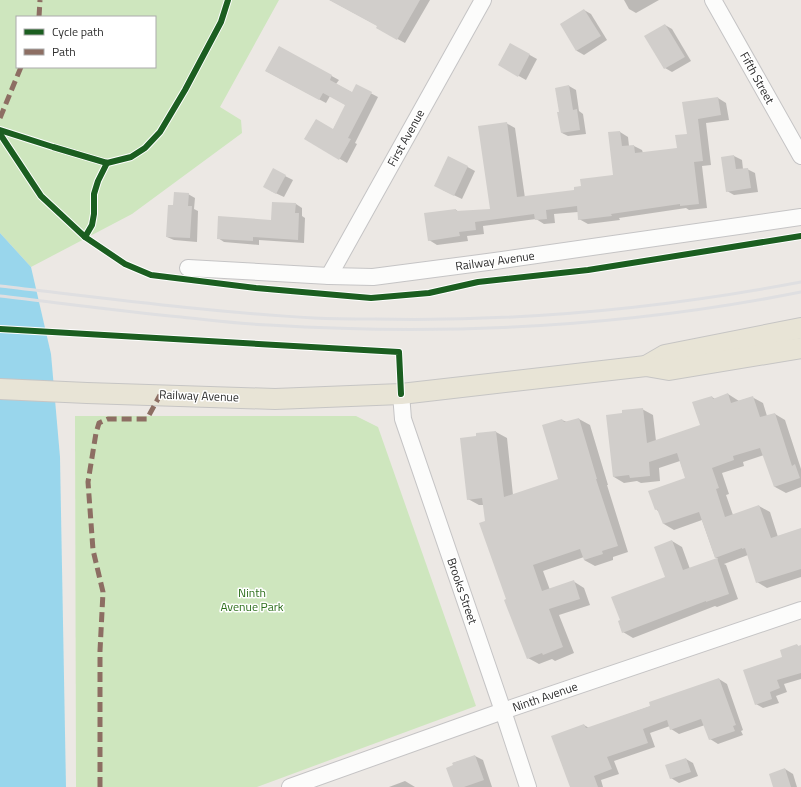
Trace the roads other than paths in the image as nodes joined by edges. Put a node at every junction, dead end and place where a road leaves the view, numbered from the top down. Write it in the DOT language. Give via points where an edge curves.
graph roads {
  1 [pos="483,0"];
  2 [pos="713,0"];
  3 [pos="801,156"];
  4 [pos="801,217"];
  5 [pos="188,268"];
  6 [pos="329,276"];
  7 [pos="801,328"];
  8 [pos="801,348"];
  9 [pos="646,366"];
  10 [pos="0,389"];
  11 [pos="401,394"];
  12 [pos="801,610"];
  13 [pos="503,711"];
  14 [pos="290,787"];
  15 [pos="528,787"];
  1 -- 6 [label="street, First Avenue"];
  2 -- 3 [label="street, Fifth Street"];
  4 -- 6 [label="street, Railway Avenue" via="373,277"];
  5 -- 6 [label="street, Railway Avenue"];
  7 -- 9 [label="main road, Railway Avenue" via="665,354"];
  8 -- 9 [label="main road, Railway Avenue" via="669,370"];
  9 -- 11 [label="main road, Railway Avenue"];
  10 -- 11 [label="main road, Railway Avenue" via="275,399"];
  11 -- 13 [label="street, Brooks Street" via="403,419"];
  12 -- 13 [label="street, Ninth Avenue"];
  13 -- 14 [label="street, Ninth Avenue"];
  13 -- 15 [label="street, Brooks Street"];
}
